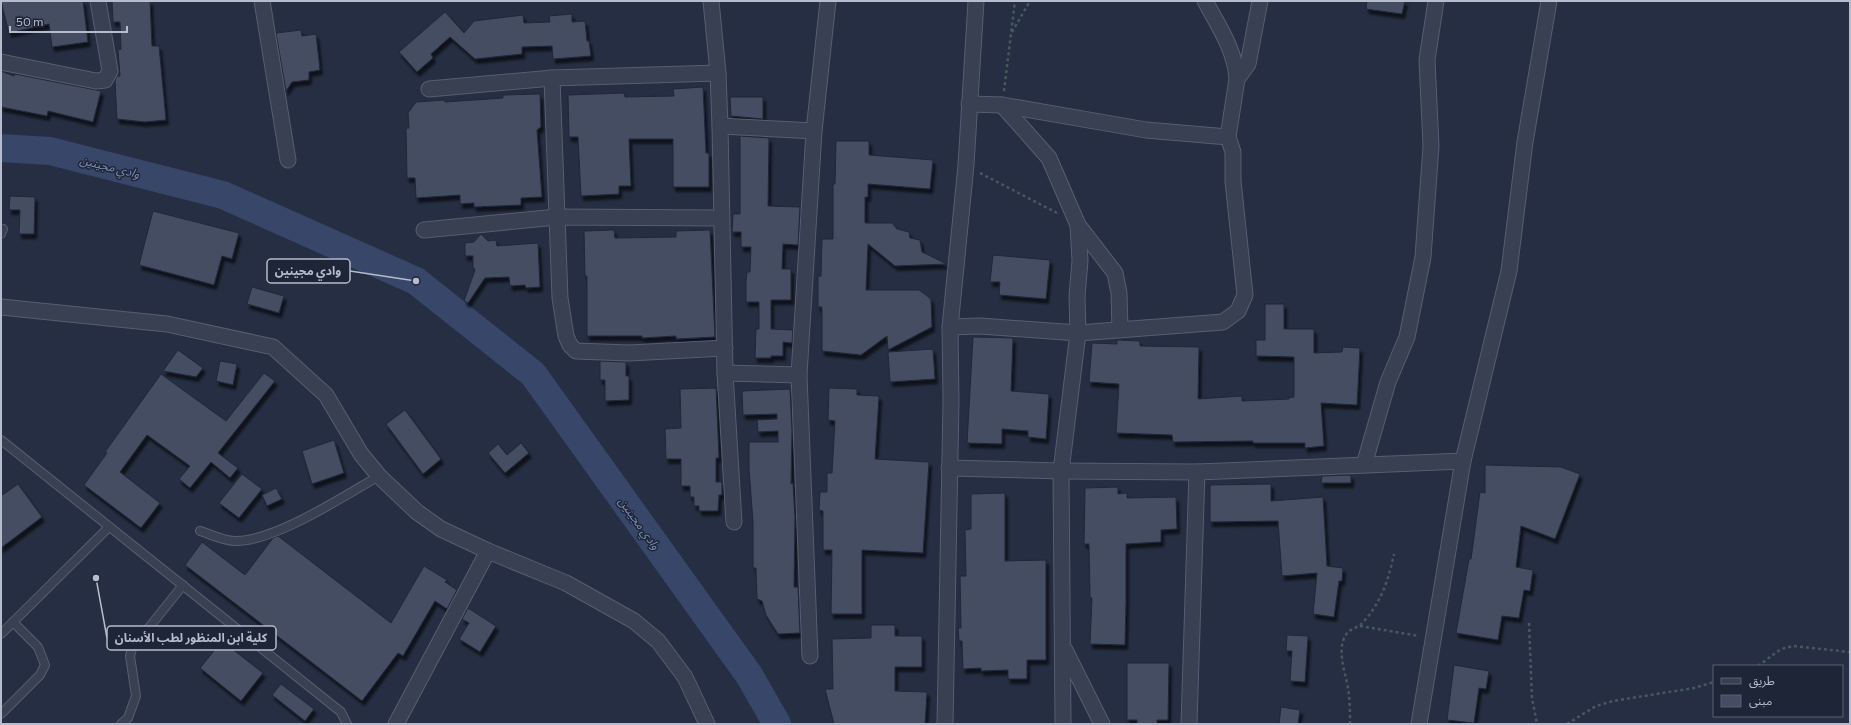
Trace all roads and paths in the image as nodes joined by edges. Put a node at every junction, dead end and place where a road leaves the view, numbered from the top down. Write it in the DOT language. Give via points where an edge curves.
graph roads {
  1 [pos="98,1"];
  2 [pos="262,1"];
  3 [pos="711,1"];
  4 [pos="828,1"];
  5 [pos="976,1"];
  6 [pos="1015,1"];
  7 [pos="1030,1"];
  8 [pos="1206,1"];
  9 [pos="1260,1"];
  10 [pos="1436,1"];
  11 [pos="1549,1"];
  12 [pos="1011,34"];
  13 [pos="1,62"];
  14 [pos="718,73"];
  15 [pos="552,78"];
  16 [pos="1238,79"];
  17 [pos="429,89"];
  18 [pos="969,104"];
  19 [pos="1002,105"];
  20 [pos="720,126"];
  21 [pos="814,131"];
  22 [pos="1228,136"];
  23 [pos="288,160"];
  24 [pos="966,165"];
  25 [pos="1057,214"];
  26 [pos="557,218"];
  27 [pos="721,218"];
  28 [pos="1078,225"];
  29 [pos="424,230"];
  30 [pos="1,307"];
  31 [pos="950,327"];
  32 [pos="1120,330"];
  33 [pos="1078,333"];
  34 [pos="725,348"];
  35 [pos="725,373"];
  36 [pos="799,375"];
  37 [pos="1,440"];
  38 [pos="1463,461"];
  39 [pos="1364,465"];
  40 [pos="949,468"];
  41 [pos="1061,471"];
  42 [pos="1197,472"];
  43 [pos="379,476"];
  44 [pos="734,522"];
  45 [pos="109,526"];
  46 [pos="200,531"];
  47 [pos="488,551"];
  48 [pos="1394,554"];
  49 [pos="183,585"];
  50 [pos="13,622"];
  51 [pos="1529,623"];
  52 [pos="1360,626"];
  53 [pos="1,634"];
  54 [pos="1433,638"];
  55 [pos="1063,646"];
  56 [pos="1850,652"];
  57 [pos="810,656"];
  58 [pos="1759,665"];
  59 [pos="1713,682"];
  60 [pos="1,714"];
  61 [pos="121,724"];
  62 [pos="347,724"];
  63 [pos="396,724"];
  64 [pos="707,724"];
  65 [pos="945,724"];
  66 [pos="1063,724"];
  67 [pos="1102,724"];
  68 [pos="1189,724"];
  69 [pos="1350,724"];
  70 [pos="1419,724"];
  71 [pos="1537,724"];
  72 [pos="1567,724"];
  1 -- 13 [label="street" via="110,71 105,80 96,81"];
  2 -- 23 [label="street"];
  3 -- 14 [label="street"];
  4 -- 21 [label="street"];
  5 -- 18 [label="street"];
  6 -- 12 [label="path"];
  7 -- 12 [label="path"];
  8 -- 16 [label="street" via="1228,42 1236,62"];
  9 -- 16 [label="street" via="1248,64"];
  10 -- 39 [label="street" via="1427,60 1431,146 1422,257 1407,337 1388,382"];
  11 -- 38 [label="street" via="1525,142 1509,271"];
  12 -- 19 [label="path"];
  14 -- 15 [label="street"];
  14 -- 20 [label="street"];
  15 -- 17 [label="street"];
  15 -- 26 [label="street"];
  16 -- 22 [label="street"];
  18 -- 19 [label="street"];
  18 -- 24 [label="street"];
  19 -- 22 [label="street" via="1146,130"];
  19 -- 28 [label="street" via="1049,158"];
  20 -- 21 [label="street"];
  20 -- 27 [label="street"];
  21 -- 36 [label="street"];
  22 -- 32 [label="street" via="1233,152 1233,181 1245,295 1238,311 1223,322"];
  24 -- 25 [label="path"];
  24 -- 31 [label="street"];
  26 -- 27 [label="street"];
  26 -- 29 [label="street"];
  26 -- 34 [label="street" via="560,298 566,336 576,351 629,353"];
  27 -- 34 [label="street"];
  28 -- 32 [label="street" via="1115,273 1119,293"];
  28 -- 33 [label="street"];
  30 -- 43 [label="street" via="167,324 273,347 326,395 361,454"];
  31 -- 33 [label="street" via="980,326"];
  31 -- 40 [label="street"];
  32 -- 33 [label="street"];
  33 -- 41 [label="street"];
  34 -- 35 [label="street"];
  35 -- 36 [label="street"];
  35 -- 44 [label="street"];
  36 -- 57 [label="street"];
  37 -- 45 [label="lane"];
  38 -- 39 [label="street"];
  38 -- 54 [label="street"];
  39 -- 42 [label="street"];
  40 -- 41 [label="street"];
  40 -- 65 [label="street"];
  41 -- 42 [label="street"];
  41 -- 55 [label="street"];
  42 -- 68 [label="street"];
  43 -- 46 [label="lane" via="324,508 258,538 234,541"];
  43 -- 47 [label="street" via="417,512 441,529"];
  45 -- 49 [label="lane"];
  45 -- 50 [label="lane"];
  47 -- 63 [label="street"];
  47 -- 64 [label="street" via="566,583 634,621 658,641 685,677"];
  48 -- 52 [label="path" via="1388,580"];
  49 -- 61 [label="lane" via="133,645 130,656 136,696 128,718"];
  49 -- 62 [label="lane" via="340,712"];
  50 -- 53 [label="lane"];
  50 -- 60 [label="lane" via="38,647 45,666 40,675"];
  51 -- 71 [label="path" via="1532,698"];
  52 -- 54 [label="path"];
  52 -- 69 [label="path" via="1346,633 1343,643"];
  54 -- 70 [label="street"];
  55 -- 66 [label="street"];
  55 -- 67 [label="street"];
  56 -- 58 [label="path" via="1794,646 1781,649"];
  59 -- 72 [label="path" via="1694,688 1613,701 1596,706"];
}
